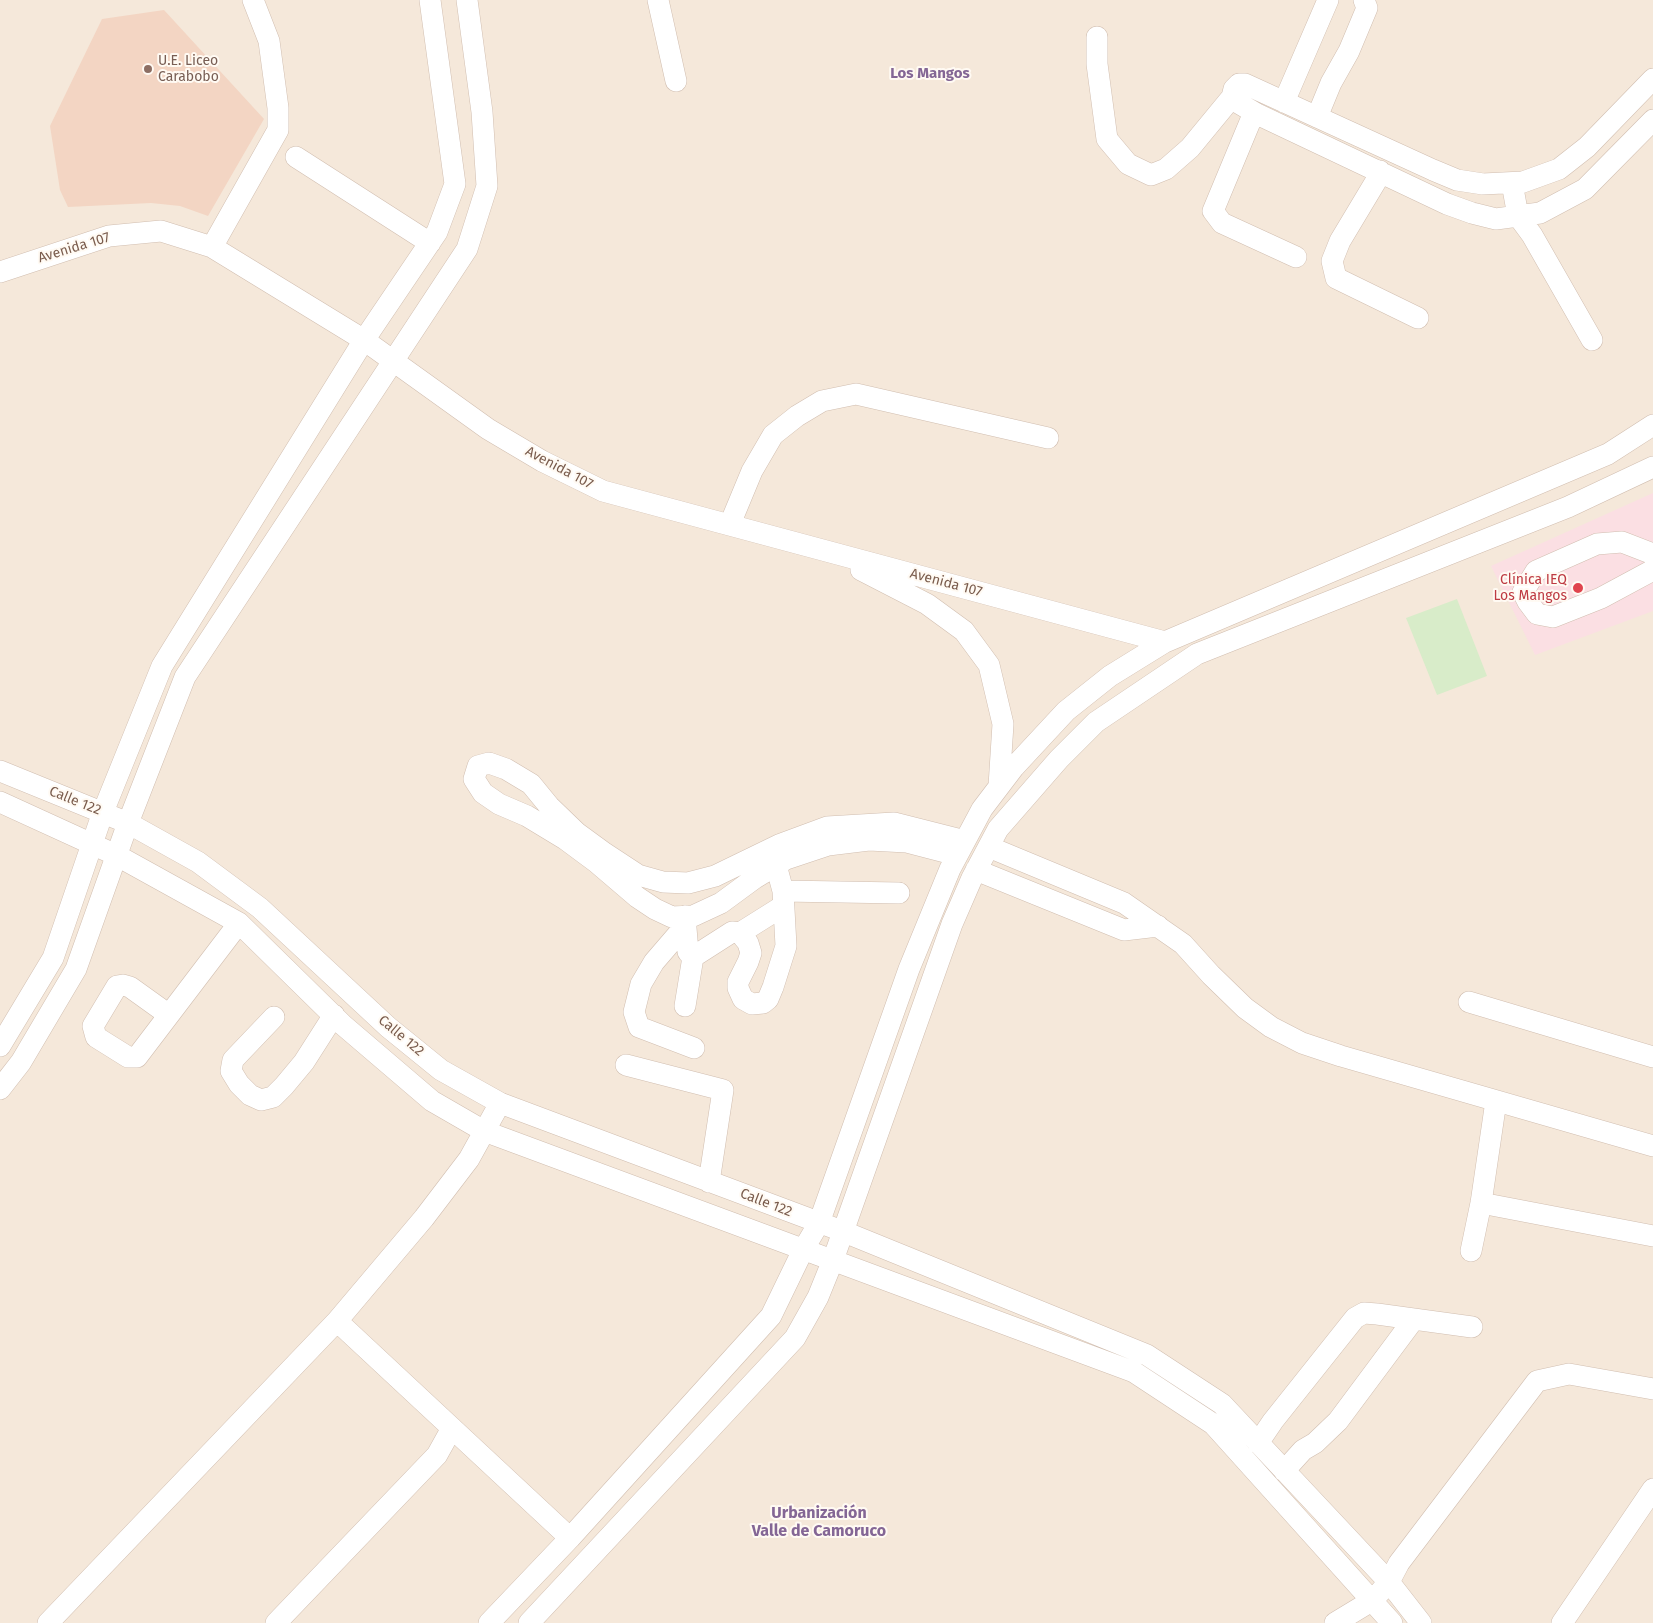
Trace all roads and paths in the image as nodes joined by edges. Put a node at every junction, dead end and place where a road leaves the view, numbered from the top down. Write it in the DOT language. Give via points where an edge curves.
graph roads {
  1 [pos="253,0"];
  2 [pos="430,0"];
  3 [pos="467,0"];
  4 [pos="658,0"];
  5 [pos="1328,0"];
  6 [pos="1364,0"];
  7 [pos="1097,37"];
  8 [pos="1653,79"];
  9 [pos="676,81"];
  10 [pos="1232,97"];
  11 [pos="1284,102"];
  12 [pos="1257,114"];
  13 [pos="1316,117"];
  14 [pos="1653,120"];
  15 [pos="296,157"];
  16 [pos="1380,171"];
  17 [pos="1512,183"];
  18 [pos="1518,216"];
  19 [pos="430,243"];
  20 [pos="212,247"];
  21 [pos="1296,257"];
  22 [pos="0,272"];
  23 [pos="1418,318"];
  24 [pos="364,340"];
  25 [pos="1592,340"];
  26 [pos="392,361"];
  27 [pos="1645,430"];
  28 [pos="1048,438"];
  29 [pos="1653,469"];
  30 [pos="730,524"];
  31 [pos="825,552"];
  32 [pos="1653,554"];
  33 [pos="1653,570"];
  34 [pos="1165,642"];
  35 [pos="0,770"];
  36 [pos="999,786"];
  37 [pos="543,799"];
  38 [pos="0,802"];
  39 [pos="103,812"];
  40 [pos="527,816"];
  41 [pos="128,823"];
  42 [pos="92,844"];
  43 [pos="989,847"];
  44 [pos="961,848"];
  45 [pos="116,855"];
  46 [pos="776,865"];
  47 [pos="976,870"];
  48 [pos="899,893"];
  49 [pos="783,899"];
  50 [pos="685,921"];
  51 [pos="239,922"];
  52 [pos="1158,926"];
  53 [pos="740,933"];
  54 [pos="693,957"];
  55 [pos="1469,1002"];
  56 [pos="685,1006"];
  57 [pos="169,1015"];
  58 [pos="334,1015"];
  59 [pos="274,1017"];
  60 [pos="0,1046"];
  61 [pos="694,1048"];
  62 [pos="1653,1057"];
  63 [pos="626,1065"];
  64 [pos="0,1089"];
  65 [pos="1496,1101"];
  66 [pos="500,1103"];
  67 [pos="484,1131"];
  68 [pos="1647,1141"];
  69 [pos="709,1182"];
  70 [pos="1481,1202"];
  71 [pos="819,1223"];
  72 [pos="842,1231"];
  73 [pos="1653,1236"];
  74 [pos="803,1250"];
  75 [pos="1471,1251"];
  76 [pos="833,1260"];
  77 [pos="1414,1319"];
  78 [pos="337,1321"];
  79 [pos="1472,1328"];
  80 [pos="1653,1389"];
  81 [pos="452,1428"];
  82 [pos="1258,1443"];
  83 [pos="1284,1471"];
  84 [pos="1653,1489"];
  85 [pos="604,1500"];
  86 [pos="625,1520"];
  87 [pos="570,1538"];
  88 [pos="1389,1582"];
  89 [pos="1373,1600"];
  90 [pos="48,1623"];
  91 [pos="276,1623"];
  92 [pos="489,1623"];
  93 [pos="529,1623"];
  94 [pos="1335,1623"];
  95 [pos="1392,1623"];
  96 [pos="1421,1623"];
  97 [pos="1562,1623"];
  1 -- 20 [label="street" via="269,41 278,130"];
  2 -- 19 [label="street" via="454,184"];
  3 -- 26 [label="street" via="482,112 487,186 467,249"];
  4 -- 9 [label="street"];
  5 -- 11 [label="street"];
  6 -- 13 [label="street" via="1367,8 1364,17"];
  7 -- 10 [label="street" via="1106,139 1128,164 1152,175 1190,148"];
  8 -- 17 [label="street" via="1587,147 1559,169"];
  10 -- 11 [label="street" via="1239,84 1245,84"];
  10 -- 12 [label="street"];
  11 -- 13 [label="street"];
  12 -- 16 [label="street"];
  12 -- 21 [label="street" via="1250,122 1213,211 1222,222"];
  13 -- 17 [label="street" via="1457,180 1484,184"];
  14 -- 18 [label="street" via="1585,189 1540,213"];
  15 -- 19 [label="street"];
  16 -- 18 [label="street" via="1446,204 1472,213 1496,219"];
  16 -- 23 [label="street" via="1332,261 1336,278"];
  17 -- 18 [label="street"];
  18 -- 25 [label="street"];
  19 -- 24 [label="street"];
  20 -- 22 [label="street, Avenida 107" via="162,231 109,236"];
  20 -- 24 [label="street, Avenida 107"];
  24 -- 26 [label="street, Avenida 107"];
  24 -- 39 [label="street" via="162,666"];
  26 -- 30 [label="street, Avenida 107" via="488,428 542,461 603,491"];
  26 -- 41 [label="street" via="185,678"];
  27 -- 29 [label="street"];
  27 -- 34 [label="street" via="1608,454"];
  28 -- 30 [label="street" via="856,394 822,401 773,435 752,471"];
  29 -- 43 [label="street" via="1568,507 1197,654 1096,722 1059,759 998,830"];
  30 -- 31 [label="street, Avenida 107"];
  31 -- 34 [label="street, Avenida 107"];
  31 -- 36 [label="street" via="926,604 964,631 989,665 1003,724"];
  32 -- 33 [label="street" via="1622,542 1597,544 1536,571 1523,592 1537,614 1553,618 1601,598"];
  34 -- 36 [label="street" via="1110,676 1066,711"];
  35 -- 39 [label="street, Calle 122"];
  36 -- 44 [label="street"];
  37 -- 40 [label="street"];
  37 -- 40 [label="street" via="531,784 506,769 489,763 478,766 474,779 483,793"];
  37 -- 44 [label="street" via="577,833 603,852 638,875 663,882 688,883 715,876 781,844 827,827 894,823"];
  38 -- 42 [label="street, Calle 122"];
  39 -- 41 [label="street, Calle 122"];
  39 -- 42 [label="street"];
  40 -- 50 [label="street" via="565,838 655,909"];
  41 -- 45 [label="street"];
  41 -- 66 [label="street, Calle 122" via="198,862 260,908 388,1027 441,1070"];
  42 -- 45 [label="street, Calle 122"];
  42 -- 60 [label="street" via="53,958"];
  43 -- 47 [label="street"];
  43 -- 52 [label="street" via="1124,903"];
  44 -- 46 [label="street" via="869,840 828,845"];
  44 -- 71 [label="street" via="909,969"];
  45 -- 51 [label="street, Calle 122"];
  45 -- 64 [label="street" via="76,969"];
  46 -- 49 [label="street"];
  46 -- 50 [label="street" via="721,903"];
  47 -- 52 [label="street" via="1124,930"];
  47 -- 72 [label="street" via="952,924"];
  48 -- 49 [label="street"];
  49 -- 53 [label="street"];
  49 -- 53 [label="street" via="786,946 773,988 763,1002 752,1004 743,999 738,988 751,953"];
  50 -- 54 [label="street" via="688,952"];
  50 -- 61 [label="street" via="641,984 634,1012 639,1027"];
  51 -- 57 [label="street"];
  51 -- 58 [label="street, Calle 122"];
  52 -- 65 [label="street" via="1184,944 1245,1008 1271,1027 1302,1043"];
  53 -- 54 [label="street" via="726,935"];
  54 -- 56 [label="street"];
  55 -- 62 [label="street"];
  58 -- 59 [label="street" via="304,1062 284,1086 273,1097 261,1100 250,1095 231,1071 233,1060"];
  58 -- 67 [label="street, Calle 122" via="432,1101"];
  63 -- 69 [label="street" via="723,1090"];
  65 -- 68 [label="street"];
  65 -- 70 [label="street"];
  66 -- 67 [label="street"];
  66 -- 69 [label="street, Calle 122"];
  67 -- 74 [label="street, Calle 122"];
  67 -- 78 [label="street" via="469,1159 430,1210"];
  69 -- 71 [label="street, Calle 122"];
  70 -- 73 [label="street"];
  70 -- 75 [label="street"];
  71 -- 72 [label="street, Calle 122"];
  71 -- 74 [label="street"];
  72 -- 76 [label="street"];
  72 -- 82 [label="street, Calle 122" via="1146,1355 1222,1404"];
  74 -- 76 [label="street, Calle 122"];
  74 -- 85 [label="street" via="771,1316"];
  76 -- 86 [label="street" via="818,1297 794,1338"];
  76 -- 89 [label="street, Calle 122" via="1134,1372 1213,1424"];
  77 -- 79 [label="street"];
  77 -- 82 [label="street" via="1370,1313 1355,1318"];
  77 -- 83 [label="street" via="1338,1421 1303,1450"];
  78 -- 81 [label="street"];
  78 -- 90 [label="street"];
  80 -- 88 [label="street" via="1569,1374 1538,1381"];
  81 -- 87 [label="street"];
  81 -- 91 [label="street" via="437,1455"];
  82 -- 83 [label="street, Calle 122"];
  83 -- 88 [label="street, Calle 122"];
  84 -- 97 [label="street"];
  85 -- 86 [label="street"];
  85 -- 87 [label="street"];
  86 -- 93 [label="street"];
  87 -- 92 [label="street"];
  88 -- 89 [label="street"];
  88 -- 96 [label="street, Calle 122"];
  89 -- 94 [label="street"];
  89 -- 95 [label="street, Calle 122"];
}
